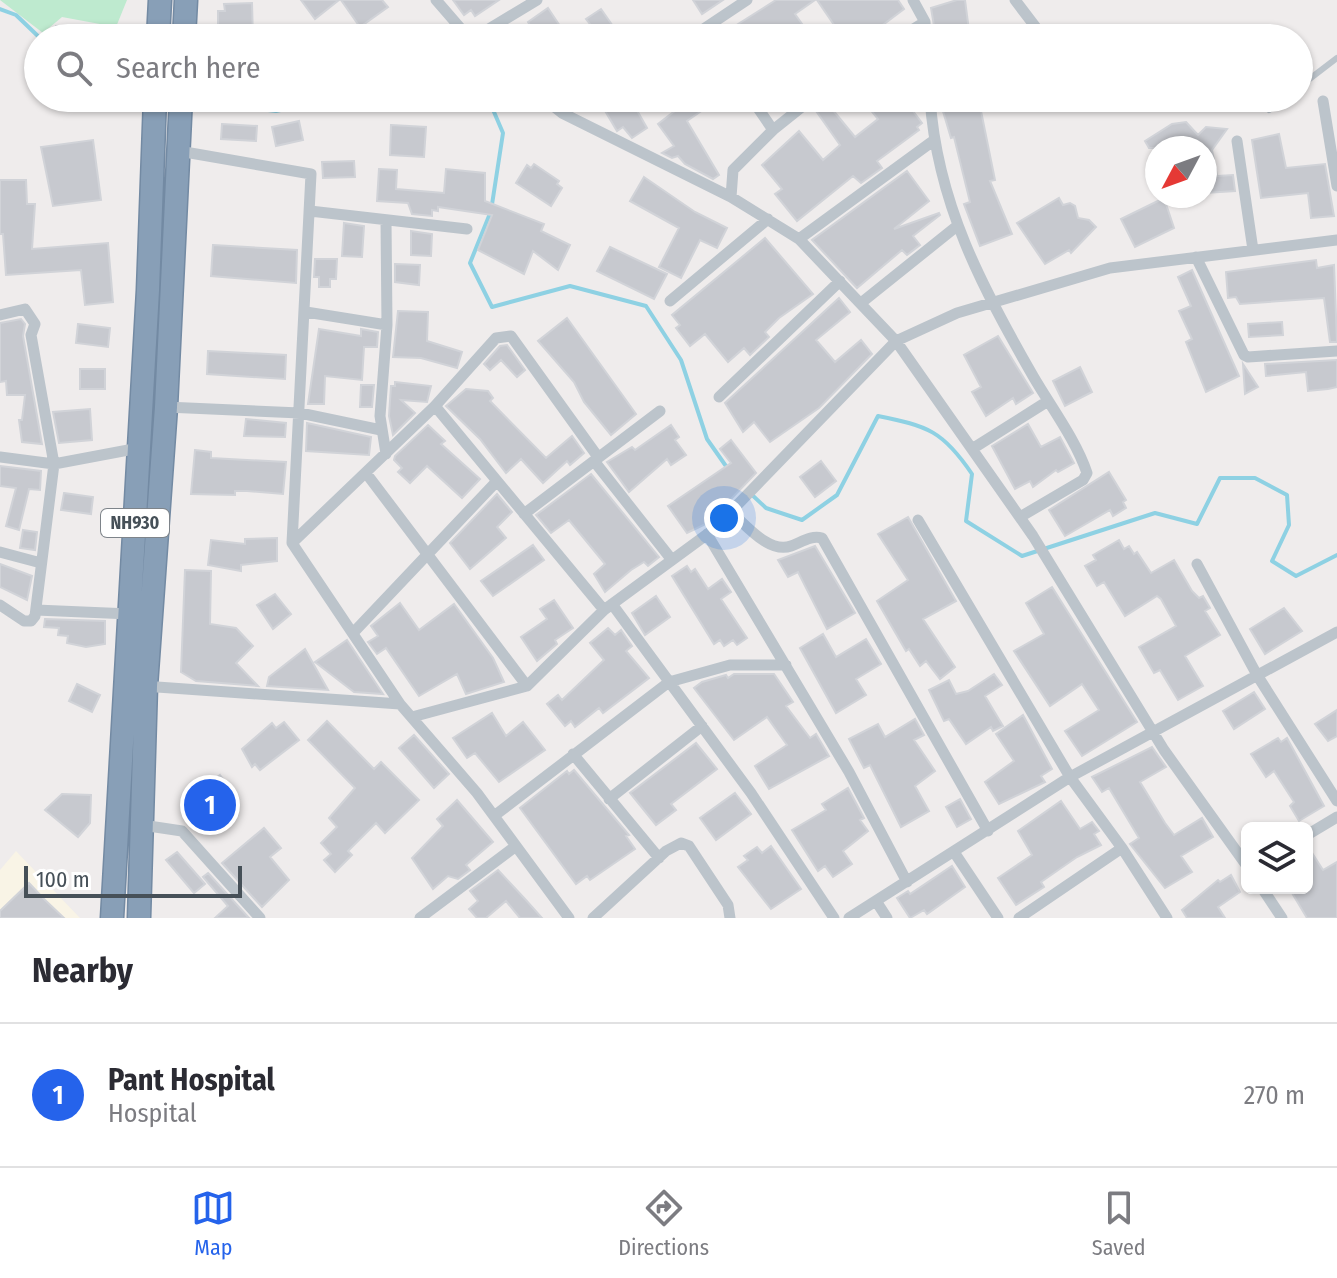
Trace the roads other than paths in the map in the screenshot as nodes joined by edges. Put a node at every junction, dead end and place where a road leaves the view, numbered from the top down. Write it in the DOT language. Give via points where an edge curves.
graph roads {
  1 [pos="160,0"];
  2 [pos="186,0"];
  3 [pos="436,0"];
  4 [pos="537,0"];
  5 [pos="747,0"];
  6 [pos="913,0"];
  7 [pos="1015,0"];
  8 [pos="925,22"];
  9 [pos="159,24"];
  10 [pos="185,24"];
  11 [pos="458,24"];
  12 [pos="495,24"];
  13 [pos="717,24"];
  14 [pos="922,24"];
  15 [pos="1033,24"];
  16 [pos="1337,58"];
  17 [pos="1313,76"];
  18 [pos="1323,101"];
  19 [pos="154,112"];
  20 [pos="180,112"];
  21 [pos="761,112"];
  22 [pos="796,112"];
  23 [pos="931,112"];
  24 [pos="562,113"];
  25 [pos="773,130"];
  26 [pos="179,141"];
  27 [pos="933,141"];
  28 [pos="1237,141"];
  29 [pos="1337,186"];
  30 [pos="731,197"];
  31 [pos="310,211"];
  32 [pos="768,219"];
  33 [pos="386,220"];
  34 [pos="957,226"];
  35 [pos="467,229"];
  36 [pos="799,239"];
  37 [pos="1337,240"];
  38 [pos="1253,250"];
  39 [pos="1196,257"];
  40 [pos="840,281"];
  41 [pos="670,301"];
  42 [pos="861,303"];
  43 [pos="991,303"];
  44 [pos="306,312"];
  45 [pos="0,315"];
  46 [pos="387,325"];
  47 [pos="896,341"];
  48 [pos="1337,351"];
  49 [pos="719,397"];
  50 [pos="1048,401"];
  51 [pos="435,406"];
  52 [pos="166,407"];
  53 [pos="660,411"];
  54 [pos="300,413"];
  55 [pos="381,430"];
  56 [pos="139,448"];
  57 [pos="972,449"];
  58 [pos="386,454"];
  59 [pos="0,457"];
  60 [pos="596,459"];
  61 [pos="54,464"];
  62 [pos="366,473"];
  63 [pos="497,481"];
  64 [pos="735,508"];
  65 [pos="524,514"];
  66 [pos="1020,517"];
  67 [pos="918,520"];
  68 [pos="707,534"];
  69 [pos="292,543"];
  70 [pos="0,552"];
  71 [pos="428,554"];
  72 [pos="672,560"];
  73 [pos="41,563"];
  74 [pos="1197,564"];
  75 [pos="0,605"];
  76 [pos="608,607"];
  77 [pos="36,610"];
  78 [pos="130,614"];
  79 [pos="1337,632"];
  80 [pos="353,633"];
  81 [pos="786,665"];
  82 [pos="1257,675"];
  83 [pos="669,682"];
  84 [pos="136,686"];
  85 [pos="527,686"];
  86 [pos="400,704"];
  87 [pos="412,717"];
  88 [pos="702,726"];
  89 [pos="1152,731"];
  90 [pos="573,754"];
  91 [pos="1070,777"];
  92 [pos="609,799"];
  93 [pos="1337,801"];
  94 [pos="494,816"];
  95 [pos="1337,817"];
  96 [pos="142,825"];
  97 [pos="988,831"];
  98 [pos="1313,831"];
  99 [pos="516,846"];
  100 [pos="1122,848"];
  101 [pos="954,852"];
  102 [pos="1241,857"];
  103 [pos="659,858"];
  104 [pos="907,882"];
  105 [pos="1266,894"];
  106 [pos="876,901"];
  107 [pos="112,918"];
  108 [pos="139,918"];
  109 [pos="260,918"];
  110 [pos="420,918"];
  111 [pos="569,918"];
  112 [pos="593,918"];
  113 [pos="730,918"];
  114 [pos="834,918"];
  115 [pos="849,918"];
  116 [pos="887,918"];
  117 [pos="998,918"];
  118 [pos="1019,918"];
  119 [pos="1167,918"];
  120 [pos="1282,918"];
  1 -- 9 [label="highway"];
  2 -- 10 [label="highway"];
  3 -- 11 [label="street"];
  4 -- 12 [label="street"];
  5 -- 13 [label="street"];
  6 -- 8 [label="street"];
  7 -- 15 [label="street"];
  8 -- 14 [label="street"];
  16 -- 17 [label="lane"];
  18 -- 29 [label="street"];
  19 -- 56 [label="highway, NH930"];
  20 -- 26 [label="highway, NH930"];
  21 -- 25 [label="street"];
  22 -- 25 [label="street"];
  23 -- 27 [label="street"];
  24 -- 30 [label="street"];
  25 -- 30 [label="street" via="733,170"];
  26 -- 31 [label="street" via="311,174"];
  26 -- 52 [label="highway, NH930"];
  27 -- 34 [label="street"];
  27 -- 36 [label="street"];
  28 -- 38 [label="street"];
  30 -- 32 [label="street"];
  31 -- 33 [label="street"];
  31 -- 44 [label="street"];
  32 -- 36 [label="street"];
  32 -- 41 [label="street"];
  33 -- 35 [label="street"];
  33 -- 46 [label="street"];
  34 -- 42 [label="street"];
  34 -- 43 [label="street"];
  36 -- 40 [label="street"];
  37 -- 38 [label="street"];
  38 -- 39 [label="street"];
  39 -- 43 [label="street" via="1110,268"];
  39 -- 48 [label="street" via="1244,355"];
  40 -- 42 [label="street"];
  40 -- 49 [label="street"];
  42 -- 47 [label="street"];
  43 -- 47 [label="street"];
  43 -- 50 [label="street"];
  44 -- 46 [label="street"];
  44 -- 54 [label="street"];
  45 -- 61 [label="street" via="25,309 35,324 31,335"];
  46 -- 55 [label="street"];
  47 -- 57 [label="street"];
  47 -- 64 [label="street"];
  50 -- 57 [label="street"];
  50 -- 66 [label="street" via="1085,466 1086,477"];
  51 -- 58 [label="street"];
  51 -- 60 [label="street" via="496,338 511,336"];
  51 -- 63 [label="street"];
  52 -- 54 [label="street"];
  52 -- 84 [label="highway, NH930"];
  53 -- 60 [label="street"];
  54 -- 55 [label="street"];
  54 -- 69 [label="street"];
  55 -- 58 [label="street"];
  56 -- 61 [label="street"];
  56 -- 78 [label="highway, NH930"];
  57 -- 66 [label="street"];
  58 -- 62 [label="street"];
  59 -- 61 [label="street"];
  60 -- 65 [label="street"];
  60 -- 72 [label="street"];
  61 -- 73 [label="street"];
  62 -- 69 [label="street"];
  62 -- 71 [label="street"];
  63 -- 65 [label="street"];
  63 -- 71 [label="street"];
  64 -- 68 [label="street"];
  64 -- 97 [label="street" via="774,547 822,538"];
  65 -- 76 [label="street"];
  66 -- 89 [label="street"];
  67 -- 91 [label="street"];
  68 -- 72 [label="street"];
  68 -- 81 [label="street"];
  69 -- 80 [label="street"];
  70 -- 73 [label="street"];
  71 -- 80 [label="street"];
  71 -- 85 [label="street"];
  72 -- 76 [label="street"];
  73 -- 77 [label="street"];
  74 -- 82 [label="street"];
  75 -- 77 [label="street" via="24,621 31,621"];
  76 -- 83 [label="street"];
  76 -- 85 [label="street"];
  77 -- 78 [label="street"];
  78 -- 84 [label="highway, NH930"];
  79 -- 82 [label="street"];
  80 -- 86 [label="street"];
  81 -- 83 [label="street" via="730,665"];
  81 -- 104 [label="street"];
  82 -- 89 [label="street"];
  82 -- 93 [label="street"];
  83 -- 88 [label="street"];
  83 -- 90 [label="street"];
  84 -- 86 [label="street"];
  84 -- 96 [label="highway, NH930"];
  84 -- 107 [label="highway, NH930"];
  85 -- 87 [label="street"];
  86 -- 87 [label="street"];
  87 -- 94 [label="street"];
  88 -- 92 [label="street"];
  88 -- 114 [label="street"];
  89 -- 91 [label="street"];
  89 -- 102 [label="street"];
  90 -- 92 [label="street"];
  90 -- 94 [label="street"];
  91 -- 97 [label="street"];
  91 -- 100 [label="street"];
  92 -- 103 [label="street"];
  94 -- 99 [label="street"];
  95 -- 98 [label="street"];
  96 -- 108 [label="highway, NH930"];
  96 -- 109 [label="street" via="182,831"];
  97 -- 101 [label="street"];
  99 -- 110 [label="street"];
  99 -- 111 [label="street"];
  100 -- 118 [label="street"];
  100 -- 119 [label="street"];
  101 -- 104 [label="street"];
  101 -- 117 [label="street"];
  103 -- 112 [label="street"];
  103 -- 113 [label="street" via="675,845 689,846 728,905"];
  104 -- 106 [label="street"];
  105 -- 120 [label="street"];
  106 -- 115 [label="street"];
  106 -- 116 [label="street"];
}
